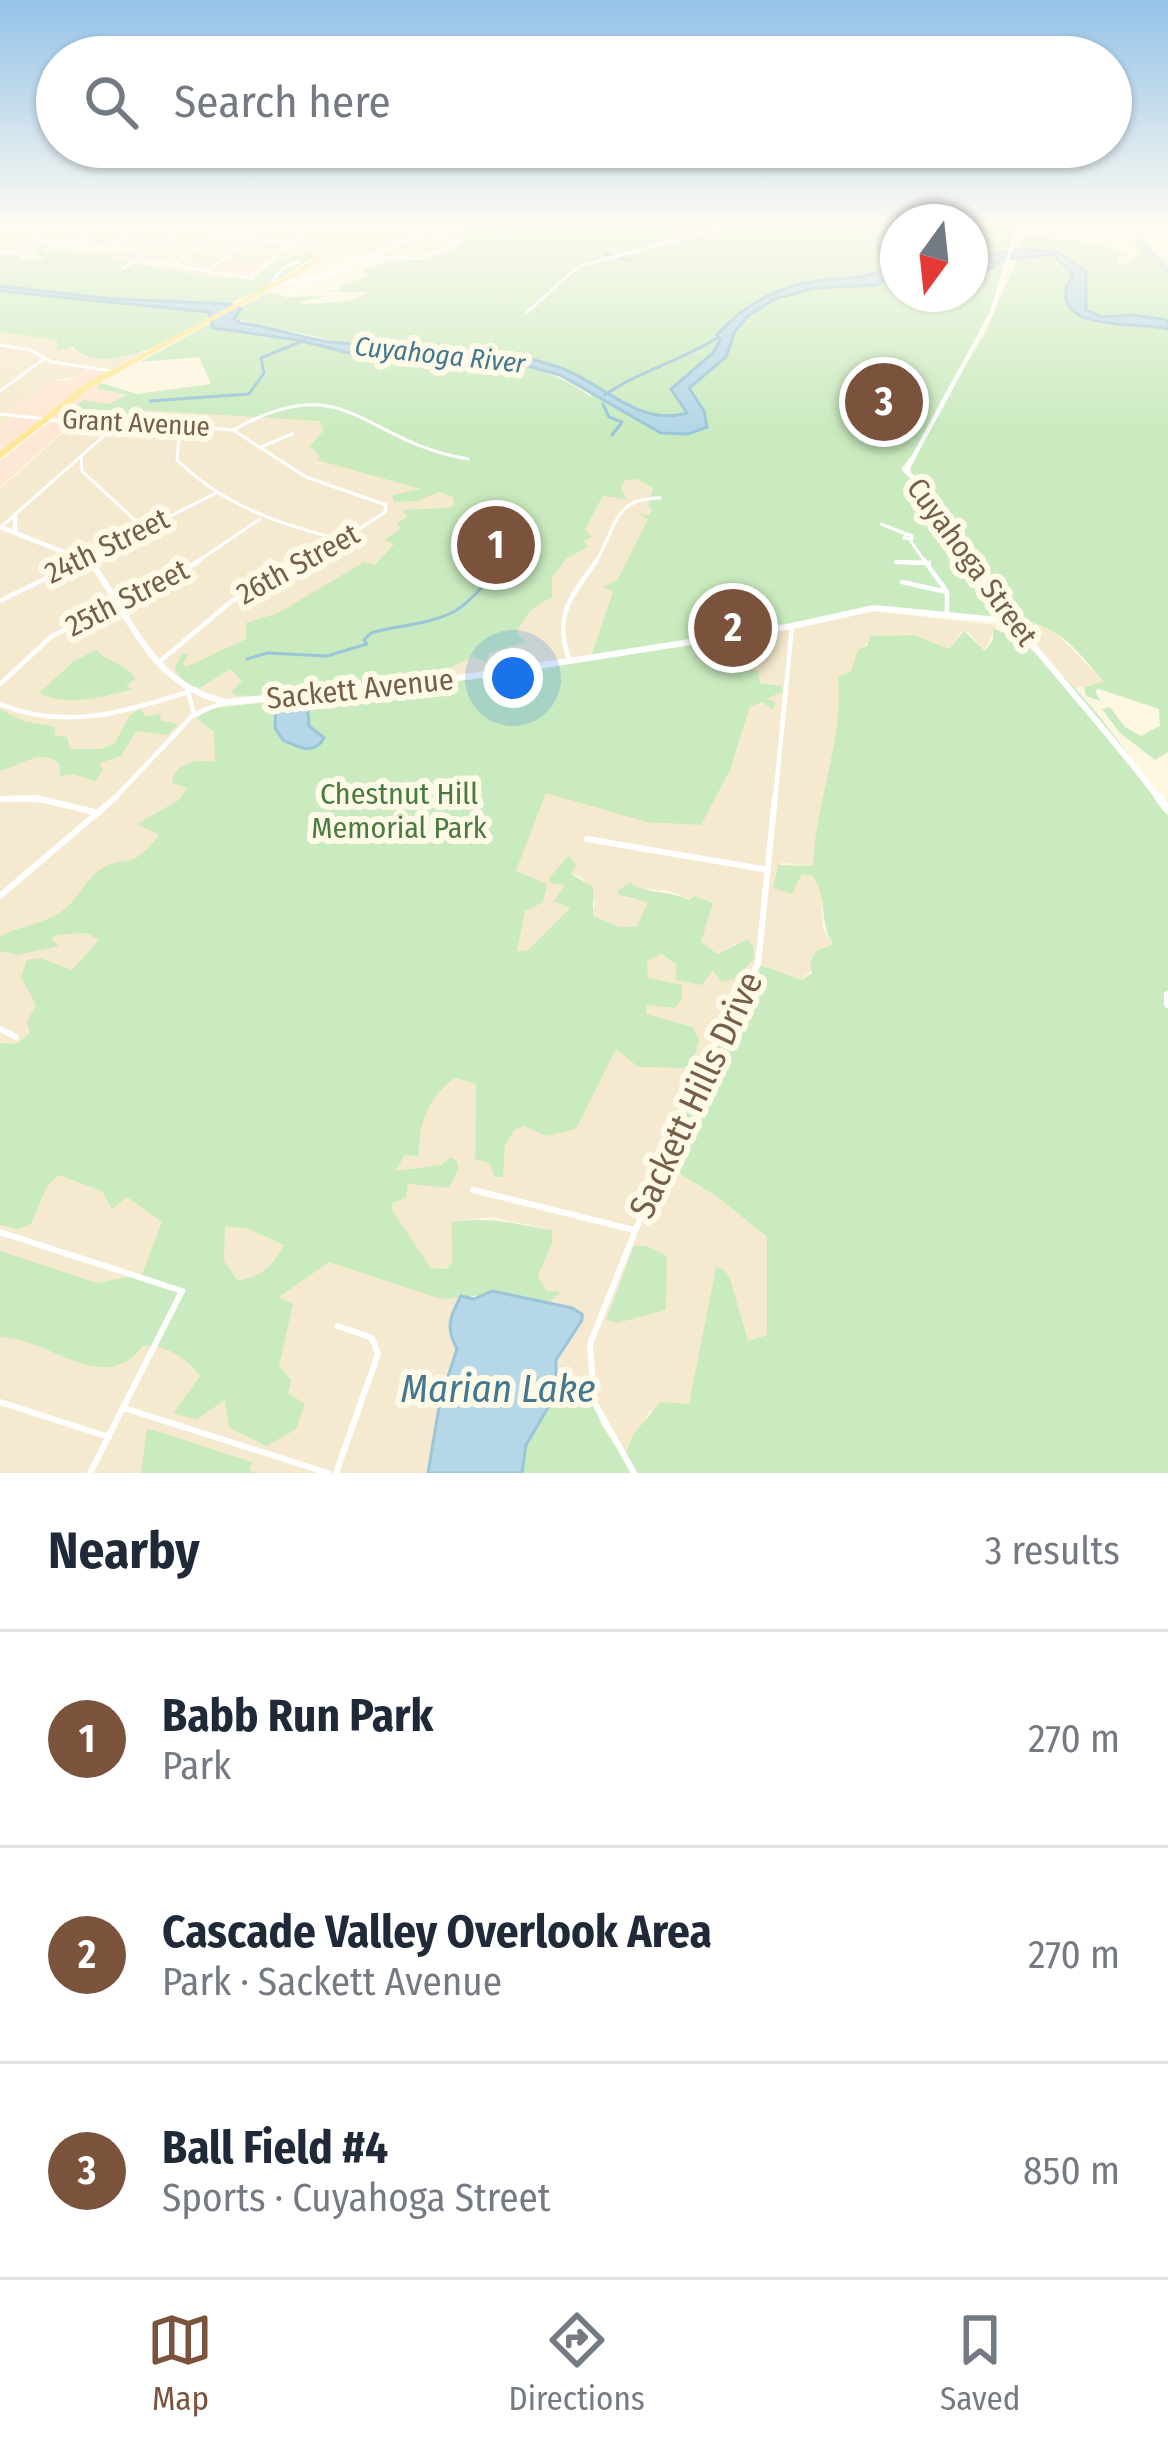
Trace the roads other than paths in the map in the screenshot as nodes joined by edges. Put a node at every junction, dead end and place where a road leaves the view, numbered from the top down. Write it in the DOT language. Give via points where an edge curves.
graph roads {
  1 [pos="265,291"];
  2 [pos="295,291"];
  3 [pos="552,291"];
  4 [pos="997,291"];
  5 [pos="287,296"];
  6 [pos="526,313"];
  7 [pos="0,345"];
  8 [pos="44,359"];
  9 [pos="112,371"];
  10 [pos="0,391"];
  11 [pos="0,414"];
  12 [pos="45,418"];
  13 [pos="180,424"];
  14 [pos="115,427"];
  15 [pos="233,430"];
  16 [pos="292,434"];
  17 [pos="260,446"];
  18 [pos="0,455"];
  19 [pos="81,456"];
  20 [pos="469,459"];
  21 [pos="82,471"];
  22 [pos="62,472"];
  23 [pos="215,493"];
  24 [pos="660,498"];
  25 [pos="383,513"];
  26 [pos="15,515"];
  27 [pos="260,520"];
  28 [pos="881,524"];
  29 [pos="0,527"];
  30 [pos="143,528"];
  31 [pos="15,532"];
  32 [pos="347,542"];
  33 [pos="84,556"];
  34 [pos="896,562"];
  35 [pos="929,563"];
  36 [pos="902,582"];
  37 [pos="947,592"];
  38 [pos="141,594"];
  39 [pos="0,601"];
  40 [pos="119,605"];
  41 [pos="124,616"];
  42 [pos="947,616"];
  43 [pos="1010,621"];
  44 [pos="792,626"];
  45 [pos="569,659"];
  46 [pos="159,662"];
  47 [pos="0,684"];
  48 [pos="188,692"];
  49 [pos="226,702"];
  50 [pos="0,704"];
  51 [pos="194,714"];
  52 [pos="0,799"];
  53 [pos="1168,810"];
  54 [pos="99,813"];
  55 [pos="587,839"];
  56 [pos="768,870"];
  57 [pos="0,896"];
  58 [pos="0,1029"];
  59 [pos="16,1037"];
  60 [pos="473,1190"];
  61 [pos="634,1230"];
  62 [pos="0,1232"];
  63 [pos="338,1326"];
  64 [pos="0,1402"];
  65 [pos="124,1408"];
  66 [pos="109,1437"];
  67 [pos="90,1473"];
  68 [pos="332,1473"];
  69 [pos="634,1473"];
  1 -- 9 [label="main road"];
  2 -- 5 [label="street"];
  3 -- 6 [label="street"];
  4 -- 43 [label="street, Cuyahoga Street" via="905,471 933,498"];
  7 -- 8 [label="street"];
  8 -- 9 [label="street"];
  8 -- 10 [label="street"];
  9 -- 12 [label="main road"];
  11 -- 12 [label="street, Grant Avenue"];
  12 -- 14 [label="street, Grant Avenue"];
  12 -- 18 [label="main road"];
  13 -- 14 [label="street, Grant Avenue"];
  13 -- 15 [label="street, Grant Avenue"];
  13 -- 23 [label="street" via="178,460"];
  14 -- 19 [label="street"];
  15 -- 17 [label="street, Grant Avenue"];
  15 -- 20 [label="street" via="277,407 315,402 440,456"];
  16 -- 17 [label="street"];
  17 -- 25 [label="street, Grant Avenue" via="308,477 380,500"];
  19 -- 21 [label="street"];
  19 -- 22 [label="street"];
  21 -- 22 [label="street"];
  21 -- 30 [label="street"];
  22 -- 26 [label="street"];
  23 -- 27 [label="street"];
  23 -- 30 [label="street, 24th Street"];
  24 -- 45 [label="street" via="625,505 566,600 558,625"];
  25 -- 32 [label="street, 26th Street"];
  26 -- 29 [label="street"];
  26 -- 31 [label="street"];
  27 -- 32 [label="street"];
  27 -- 38 [label="street, 25th Street"];
  28 -- 35 [label="street" via="908,537"];
  29 -- 31 [label="street"];
  30 -- 33 [label="street, 24th Street"];
  31 -- 33 [label="street"];
  32 -- 46 [label="street, 26th Street" via="230,602"];
  33 -- 39 [label="street, 24th Street"];
  33 -- 40 [label="street"];
  34 -- 35 [label="street"];
  35 -- 37 [label="street"];
  36 -- 37 [label="street"];
  37 -- 42 [label="street"];
  38 -- 40 [label="street, 25th Street"];
  38 -- 41 [label="street"];
  40 -- 41 [label="street"];
  40 -- 47 [label="street, 25th Street" via="52,636"];
  41 -- 46 [label="street"];
  42 -- 43 [label="street, Sackett Avenue"];
  42 -- 44 [label="street, Sackett Avenue" via="874,608"];
  43 -- 53 [label="street, Cuyahoga Street"];
  44 -- 45 [label="street, Sackett Avenue"];
  44 -- 56 [label="street, Sackett Hills Drive"];
  45 -- 49 [label="street, Sackett Avenue"];
  46 -- 48 [label="street"];
  48 -- 49 [label="street, Sackett Avenue"];
  48 -- 50 [label="street, Sackett Avenue" via="63,722"];
  48 -- 51 [label="street"];
  49 -- 51 [label="street"];
  51 -- 54 [label="street"];
  52 -- 54 [label="street" via="36,798"];
  54 -- 57 [label="street"];
  55 -- 56 [label="street"];
  56 -- 61 [label="street, Sackett Hills Drive" via="758,964 709,1051"];
  58 -- 59 [label="street"];
  60 -- 61 [label="street"];
  61 -- 69 [label="street, Sackett Hills Drive" via="595,1322 586,1373 601,1424"];
  62 -- 65 [label="street" via="179,1287"];
  63 -- 68 [label="street" via="372,1338 378,1354"];
  64 -- 66 [label="street"];
  65 -- 66 [label="street"];
  65 -- 68 [label="street"];
  66 -- 67 [label="street"];
}
